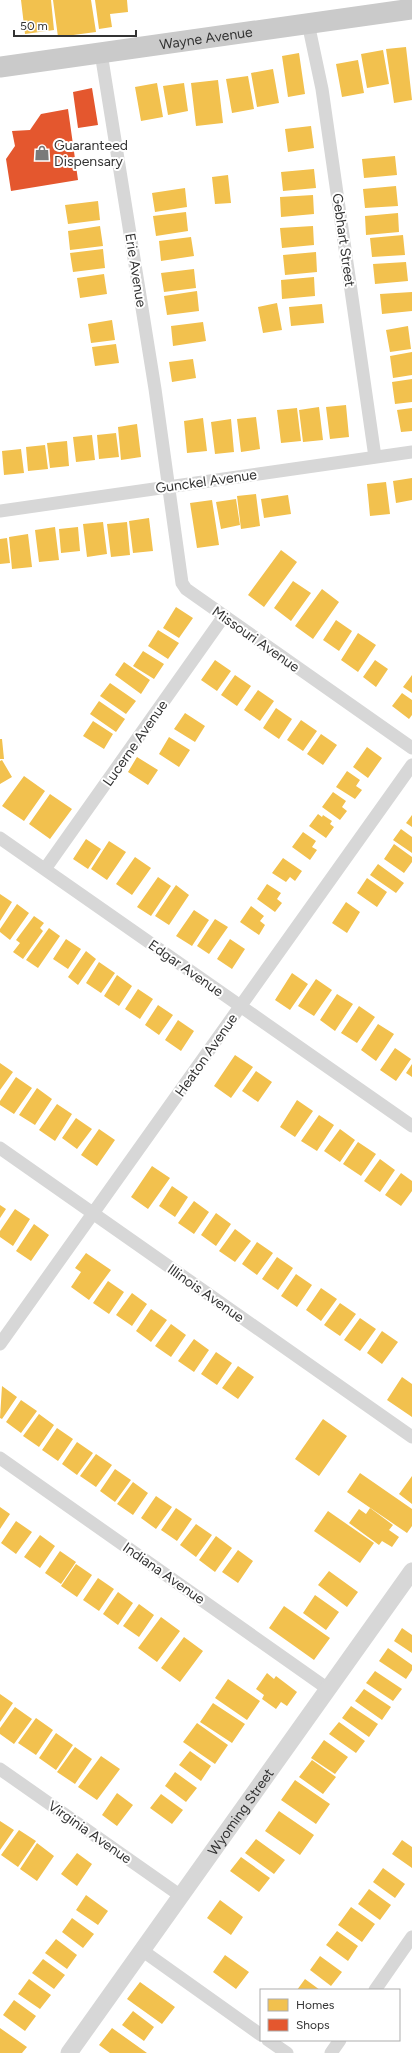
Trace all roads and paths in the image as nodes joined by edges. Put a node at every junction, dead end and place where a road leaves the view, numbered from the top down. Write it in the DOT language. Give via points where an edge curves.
graph roads {
  1 [pos="412,9"];
  2 [pos="308,23"];
  3 [pos="101,53"];
  4 [pos="0,67"];
  5 [pos="412,452"];
  6 [pos="375,457"];
  7 [pos="169,487"];
  8 [pos="0,511"];
  9 [pos="224,616"];
  10 [pos="412,748"];
  11 [pos="412,765"];
  12 [pos="0,838"];
  13 [pos="45,869"];
  14 [pos="241,1006"];
  15 [pos="412,1126"];
  16 [pos="0,1148"];
  17 [pos="93,1214"];
  18 [pos="0,1344"];
  19 [pos="412,1437"];
  20 [pos="0,1458"];
  21 [pos="412,1571"];
  22 [pos="328,1689"];
  23 [pos="0,1769"];
  24 [pos="181,1896"];
  25 [pos="412,1937"];
  26 [pos="143,1951"];
  27 [pos="376,1989"];
  28 [pos="260,2034"];
  29 [pos="269,2041"];
  30 [pos="339,2041"];
  31 [pos="70,2053"];
  32 [pos="287,2053"];
  33 [pos="331,2053"];
  1 -- 2 [label="main road, Wayne Avenue"];
  2 -- 3 [label="main road, Wayne Avenue"];
  2 -- 6 [label="street, Gebhart Street" via="322,89"];
  3 -- 4 [label="main road, Wayne Avenue"];
  3 -- 7 [label="street, Erie Avenue"];
  5 -- 6 [label="street, Gunckel Avenue"];
  6 -- 7 [label="street, Gunckel Avenue"];
  7 -- 8 [label="street, Gunckel Avenue"];
  7 -- 9 [label="street, Missouri Avenue" via="182,583 186,589"];
  9 -- 10 [label="street, Missouri Avenue"];
  9 -- 13 [label="street, Lucerne Avenue"];
  11 -- 14 [label="street, Heaton Avenue"];
  12 -- 13 [label="street, Edgar Avenue"];
  13 -- 14 [label="street, Edgar Avenue"];
  14 -- 15 [label="street, Edgar Avenue"];
  14 -- 17 [label="street, Heaton Avenue"];
  16 -- 17 [label="street, Illinois Avenue"];
  17 -- 18 [label="street, Heaton Avenue"];
  17 -- 19 [label="street, Illinois Avenue"];
  20 -- 22 [label="street, Indiana Avenue"];
  21 -- 22 [label="street, Wyoming Street"];
  22 -- 24 [label="street, Wyoming Street"];
  23 -- 24 [label="street, Virginia Avenue"];
  24 -- 26 [label="street, Wyoming Street"];
  25 -- 27 [label="street"];
  26 -- 28 [label="street"];
  26 -- 31 [label="street, Wyoming Street"];
  29 -- 32 [label="street"];
  30 -- 33 [label="street"];
}
